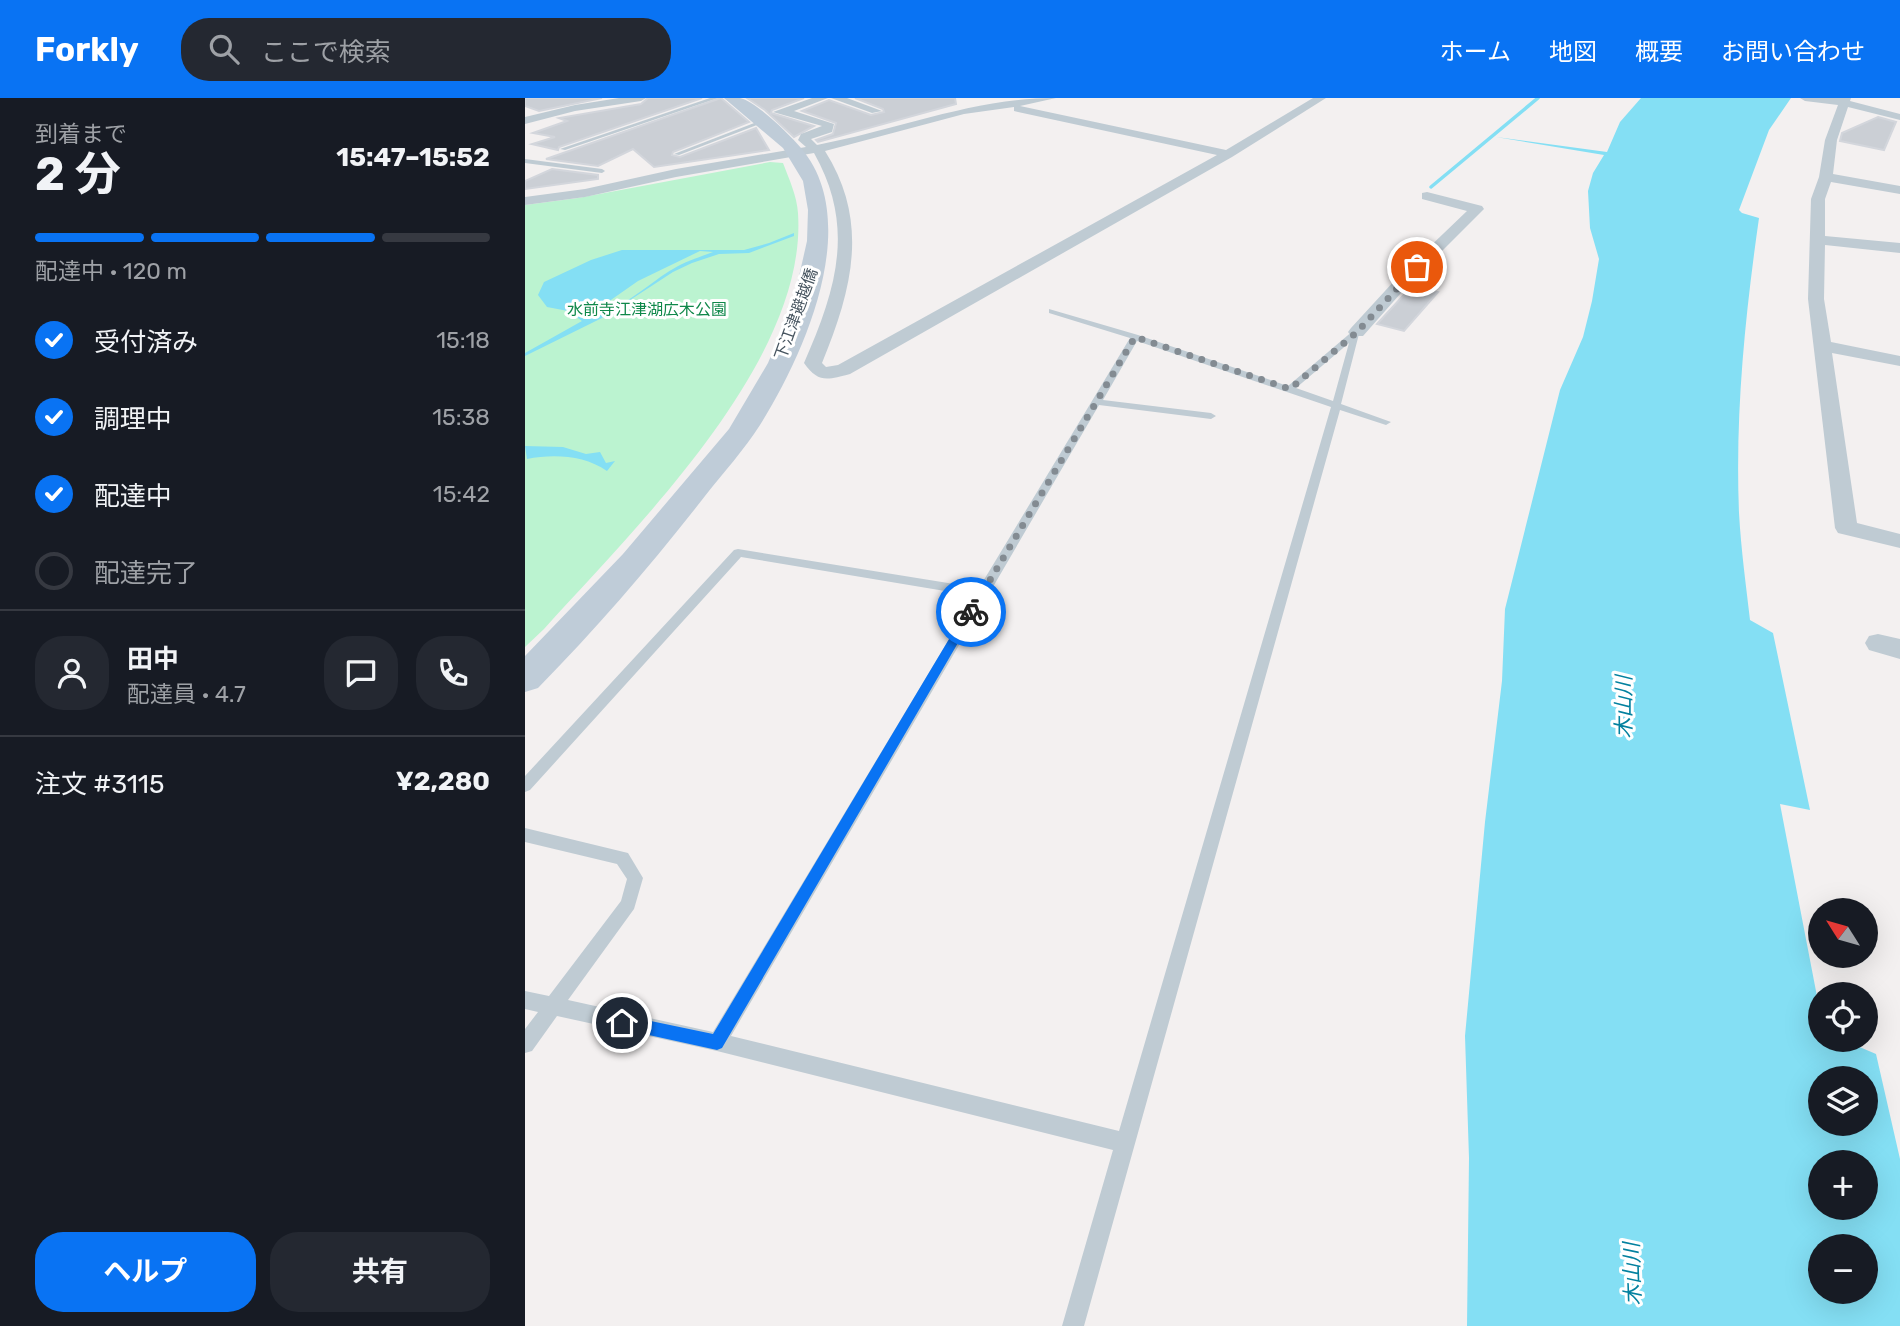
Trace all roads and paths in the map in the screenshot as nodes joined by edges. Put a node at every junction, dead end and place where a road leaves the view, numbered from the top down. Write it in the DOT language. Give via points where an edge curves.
graph roads {
  1 [pos="641,98"];
  2 [pos="715,98"];
  3 [pos="732,98"];
  4 [pos="823,98"];
  5 [pos="836,98"];
  6 [pos="1051,98"];
  7 [pos="1321,98"];
  8 [pos="1805,98"];
  9 [pos="1846,101"];
  10 [pos="996,104"];
  11 [pos="783,111"];
  12 [pos="876,111"];
  13 [pos="1900,117"];
  14 [pos="761,119"];
  15 [pos="525,121"];
  16 [pos="888,131"];
  17 [pos="563,149"];
  18 [pos="677,154"];
  19 [pos="811,154"];
  20 [pos="1228,154"];
  21 [pos="525,161"];
  22 [pos="602,171"];
  23 [pos="1826,177"];
  24 [pos="1900,190"];
  25 [pos="1427,196"];
  26 [pos="525,201"];
  27 [pos="1817,240"];
  28 [pos="1900,248"];
  29 [pos="1052,311"];
  30 [pos="1357,332"];
  31 [pos="1135,337"];
  32 [pos="1822,346"];
  33 [pos="1900,361"];
  34 [pos="1290,389"];
  35 [pos="1096,402"];
  36 [pos="1335,404"];
  37 [pos="1211,416"];
  38 [pos="1386,422"];
  39 [pos="1900,541"];
  40 [pos="982,593"];
  41 [pos="525,678"];
  42 [pos="525,786"];
  43 [pos="525,835"];
  44 [pos="525,1000"];
  45 [pos="551,1007"];
  46 [pos="717,1042"];
  47 [pos="525,1044"];
  48 [pos="1125,1143"];
  49 [pos="1073,1326"];
  1 -- 15 [label="street"];
  2 -- 17 [label="lane"];
  3 -- 14 [label="street"];
  4 -- 11 [label="street"];
  5 -- 12 [label="street"];
  6 -- 10 [label="street"];
  7 -- 20 [label="street"];
  8 -- 9 [label="street"];
  9 -- 13 [label="street"];
  9 -- 23 [label="street" via="1831,141"];
  10 -- 16 [label="street"];
  10 -- 20 [label="street"];
  11 -- 14 [label="street"];
  11 -- 19 [label="street" via="828,124 828,129 805,137"];
  14 -- 18 [label="lane"];
  14 -- 19 [label="street"];
  16 -- 19 [label="street"];
  16 -- 19 [label="street" via="893,135"];
  19 -- 20 [label="street" via="841,192 846,218 845,254 836,296 813,363 821,373 843,370"];
  19 -- 26 [label="street" via="689,170"];
  19 -- 41 [label="street, 下江津避越僑" via="820,226 813,276 788,344 750,418 629,571"];
  21 -- 22 [label="lane"];
  23 -- 24 [label="street"];
  23 -- 27 [label="street" via="1818,199"];
  25 -- 30 [label="street" via="1477,209"];
  27 -- 28 [label="street"];
  27 -- 32 [label="street" via="1816,299"];
  29 -- 31 [label="lane"];
  30 -- 34 [label="lane"];
  30 -- 36 [label="lane"];
  31 -- 34 [label="lane"];
  31 -- 35 [label="lane"];
  32 -- 33 [label="street"];
  32 -- 39 [label="street" via="1846,528"];
  34 -- 36 [label="lane"];
  35 -- 37 [label="lane"];
  35 -- 40 [label="lane"];
  36 -- 38 [label="lane"];
  36 -- 48 [label="lane"];
  40 -- 42 [label="lane" via="738,553"];
  40 -- 46 [label="lane"];
  43 -- 45 [label="lane" via="622,858 635,878 628,904"];
  44 -- 45 [label="lane"];
  45 -- 46 [label="lane"];
  45 -- 47 [label="lane"];
  46 -- 48 [label="lane"];
  48 -- 49 [label="lane"];
}
